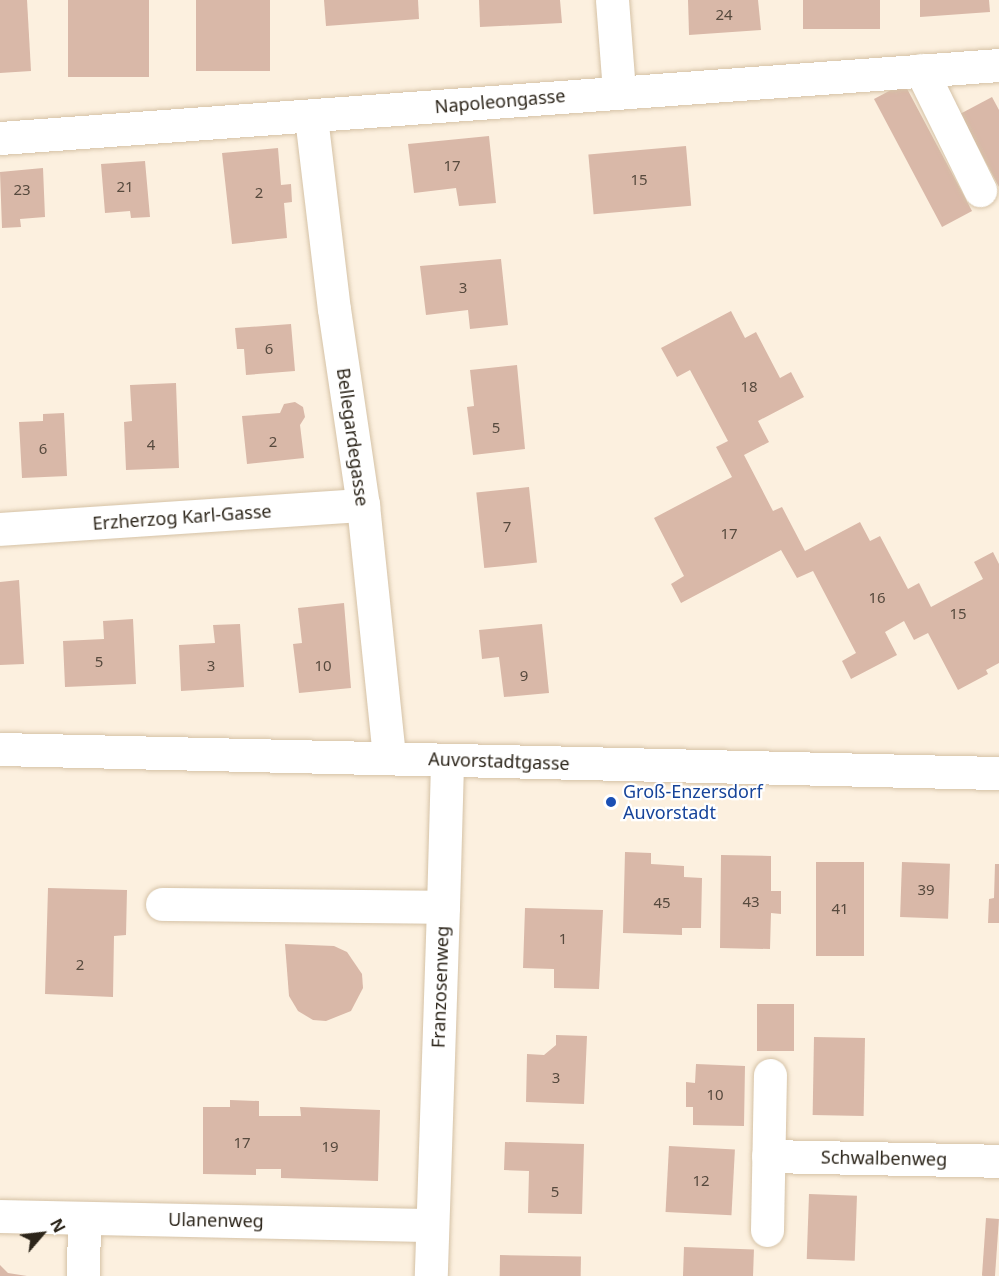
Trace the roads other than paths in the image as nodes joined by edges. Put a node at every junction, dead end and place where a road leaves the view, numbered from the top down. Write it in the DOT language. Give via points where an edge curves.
graph roads {
  1 [pos="612,0"];
  2 [pos="999,65"];
  3 [pos="921,70"];
  4 [pos="619,91"];
  5 [pos="311,117"];
  6 [pos="0,138"];
  7 [pos="980,190"];
  8 [pos="363,505"];
  9 [pos="0,529"];
  10 [pos="0,749"];
  11 [pos="389,758"];
  12 [pos="447,760"];
  13 [pos="999,773"];
  14 [pos="162,904"];
  15 [pos="443,907"];
  16 [pos="770,1076"];
  17 [pos="768,1156"];
  18 [pos="999,1161"];
  19 [pos="0,1216"];
  20 [pos="84,1218"];
  21 [pos="432,1225"];
  22 [pos="767,1230"];
  23 [pos="83,1276"];
  24 [pos="431,1276"];
  1 -- 4 [label="street"];
  2 -- 3 [label="street, Napoleongasse"];
  3 -- 4 [label="street, Napoleongasse"];
  3 -- 7 [label="street"];
  4 -- 5 [label="street, Napoleongasse"];
  5 -- 6 [label="street, Napoleongasse"];
  5 -- 8 [label="street, Bellegardegasse"];
  8 -- 9 [label="street, Erzherzog Karl-Gasse"];
  8 -- 11 [label="street, Bellegardegasse"];
  10 -- 11 [label="street, Auvorstadtgasse"];
  11 -- 12 [label="street, Auvorstadtgasse"];
  12 -- 13 [label="street, Auvorstadtgasse"];
  12 -- 15 [label="street"];
  14 -- 15 [label="street, Franzosenweg"];
  15 -- 21 [label="street, Franzosenweg"];
  16 -- 17 [label="street"];
  17 -- 18 [label="street, Schwalbenweg"];
  17 -- 22 [label="street"];
  19 -- 20 [label="street, Ulanenweg"];
  20 -- 21 [label="street, Ulanenweg"];
  20 -- 23 [label="street"];
  21 -- 24 [label="street, Franzosenweg"];
}
